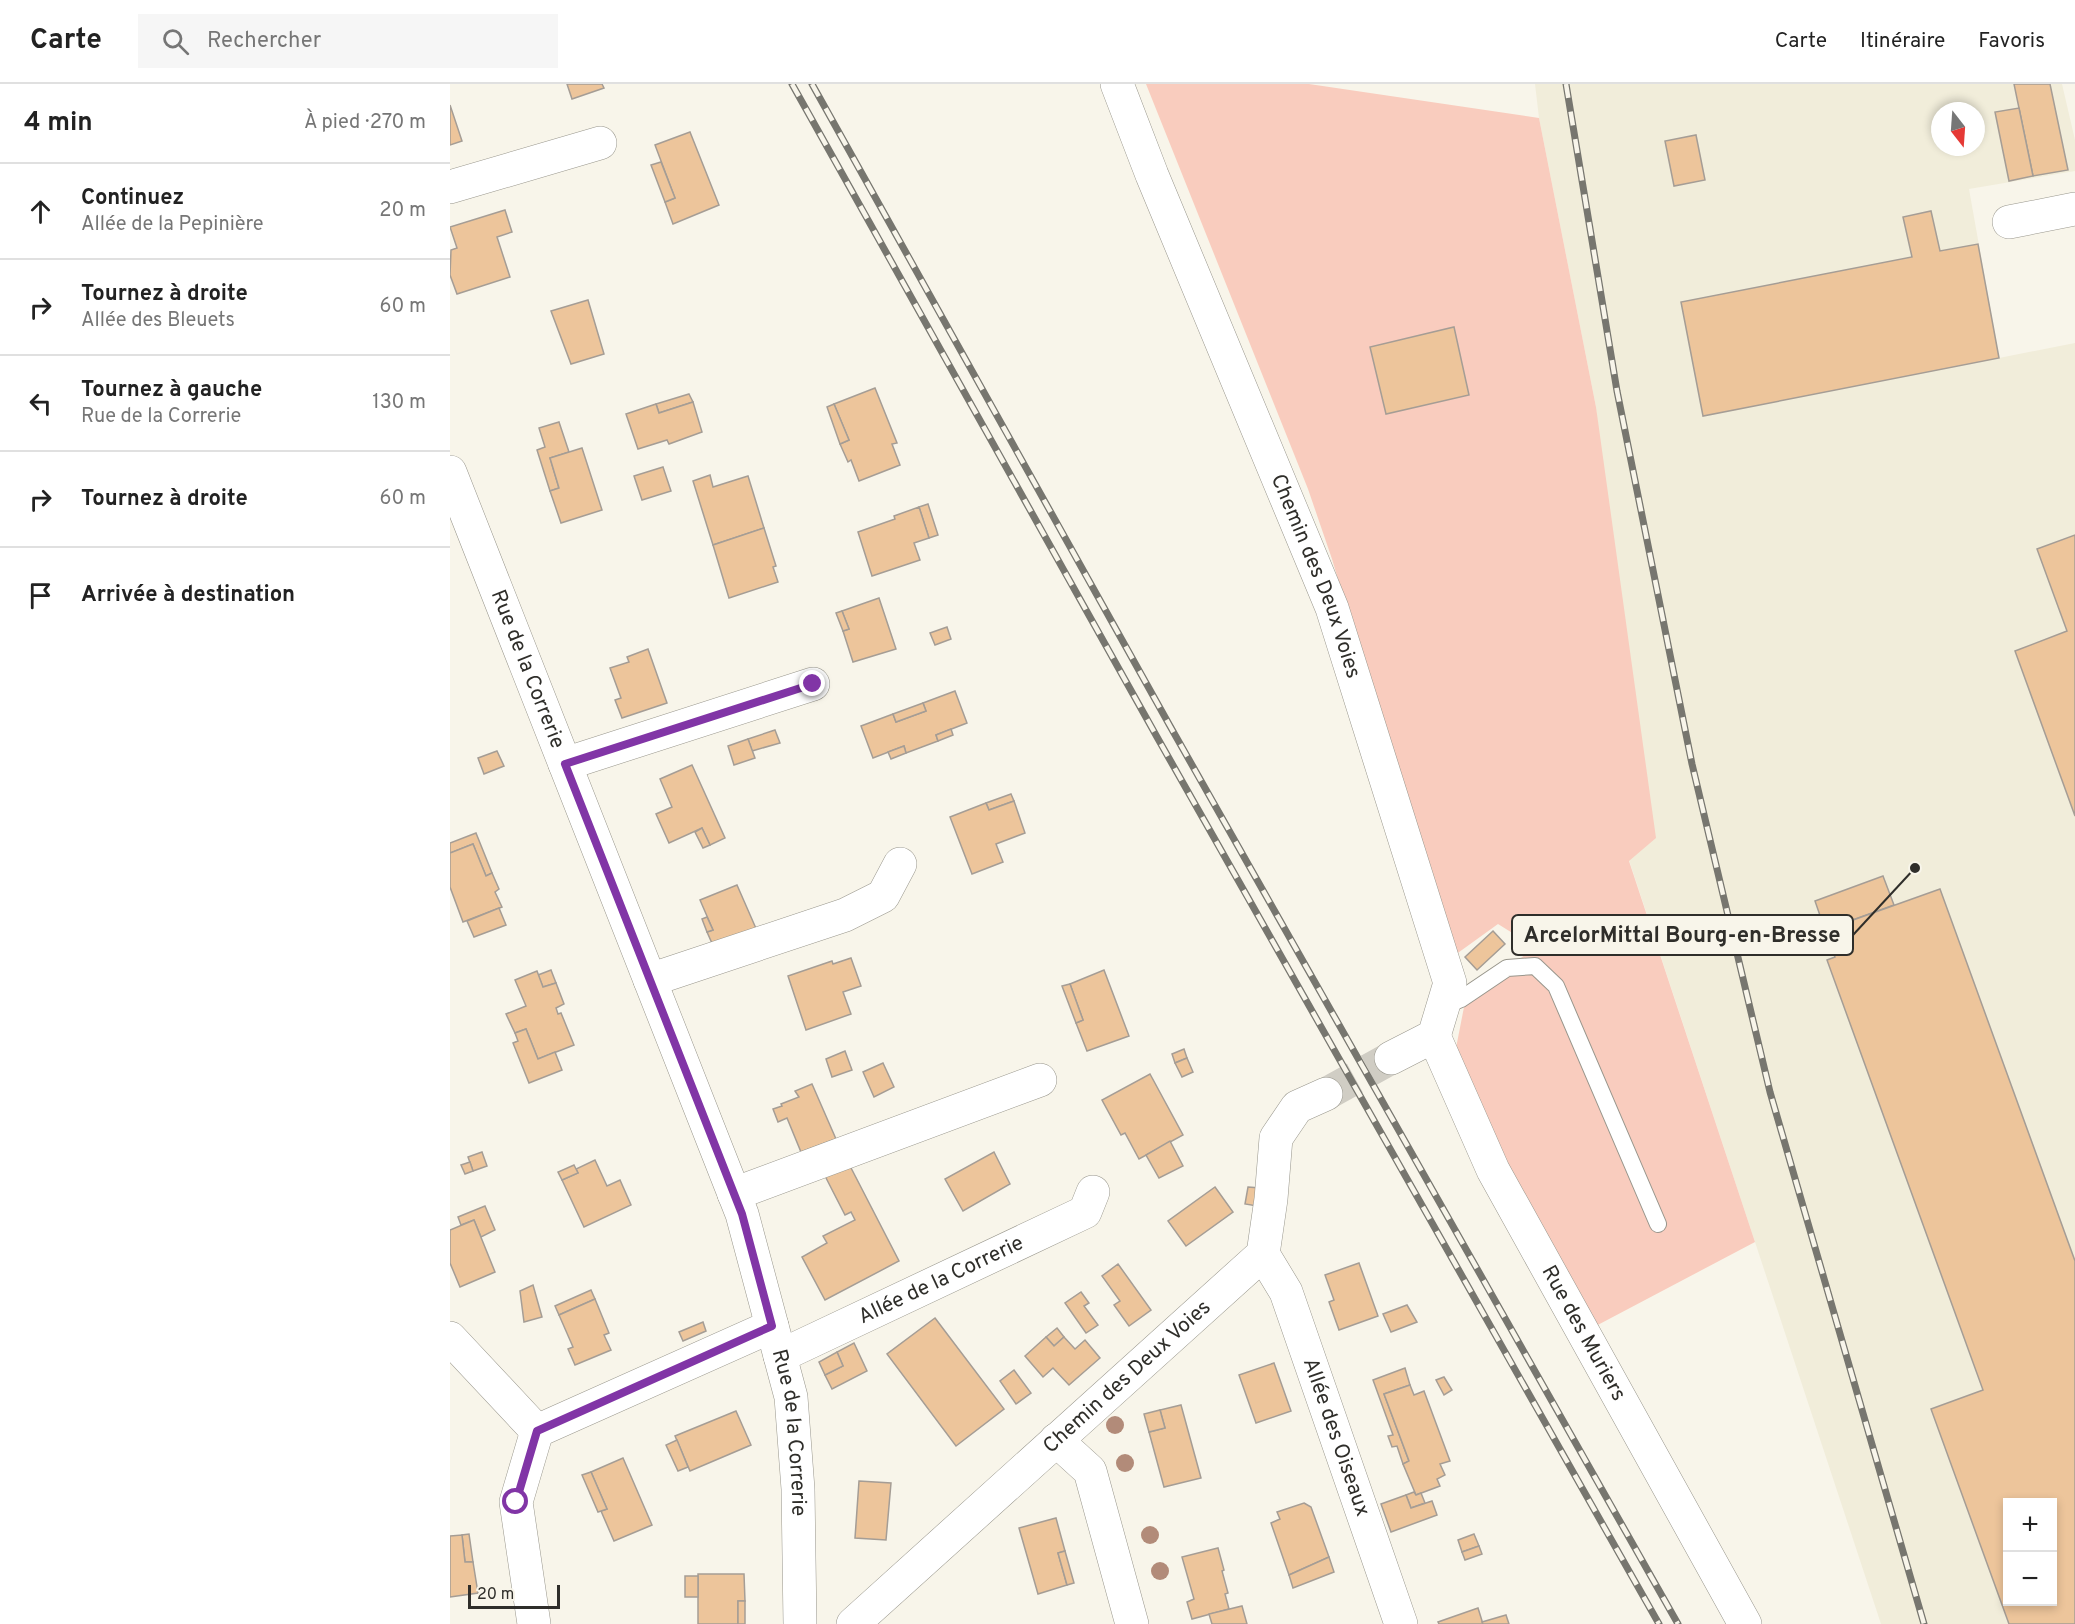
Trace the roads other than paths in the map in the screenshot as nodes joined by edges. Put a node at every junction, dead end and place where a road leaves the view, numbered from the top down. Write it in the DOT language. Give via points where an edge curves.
graph roads {
  1 [pos="1117,84"];
  2 [pos="600,143"];
  3 [pos="450,187"];
  4 [pos="2075,209"];
  5 [pos="2009,222"];
  6 [pos="450,472"];
  7 [pos="813,684"];
  8 [pos="565,764"];
  9 [pos="900,864"];
  10 [pos="650,980"];
  11 [pos="1438,1021"];
  12 [pos="1391,1058"];
  13 [pos="1040,1080"];
  14 [pos="1326,1094"];
  15 [pos="1093,1192"];
  16 [pos="734,1194"];
  17 [pos="1658,1224"];
  18 [pos="1263,1254"];
  19 [pos="450,1338"];
  20 [pos="776,1341"];
  21 [pos="537,1431"];
  22 [pos="1056,1440"];
  23 [pos="534,1624"];
  24 [pos="800,1624"];
  25 [pos="853,1624"];
  26 [pos="1132,1624"];
  27 [pos="1401,1624"];
  28 [pos="1745,1624"];
  1 -- 11 [label="street, Chemin des Deux Voies" via="1332,608 1450,983"];
  2 -- 3 [label="street"];
  4 -- 5 [label="street"];
  6 -- 8 [label="street, Rue de la Correrie"];
  7 -- 8 [label="street"];
  8 -- 10 [label="street, Rue de la Correrie"];
  9 -- 10 [label="street" via="883,896 845,915"];
  10 -- 16 [label="street, Rue de la Correrie"];
  11 -- 12 [label="street"];
  11 -- 17 [label="lane" via="1461,999 1507,968 1534,966 1556,986"];
  11 -- 28 [label="street, Rue des Muriers" via="1493,1170"];
  13 -- 16 [label="street"];
  14 -- 18 [label="street" via="1297,1107 1276,1138"];
  15 -- 20 [label="street, Allée de la Correrie" via="1085,1212"];
  16 -- 20 [label="street, Rue de la Correrie"];
  18 -- 22 [label="street, Chemin des Deux Voies"];
  18 -- 27 [label="street, Allée des Oiseaux" via="1286,1292"];
  19 -- 21 [label="street"];
  20 -- 21 [label="street, Allée de la Correrie"];
  20 -- 24 [label="street, Rue de la Correrie" via="791,1397 798,1489"];
  21 -- 23 [label="street" via="516,1502"];
  22 -- 25 [label="street, Chemin des Deux Voies"];
  22 -- 26 [label="street" via="1090,1471"];
}
